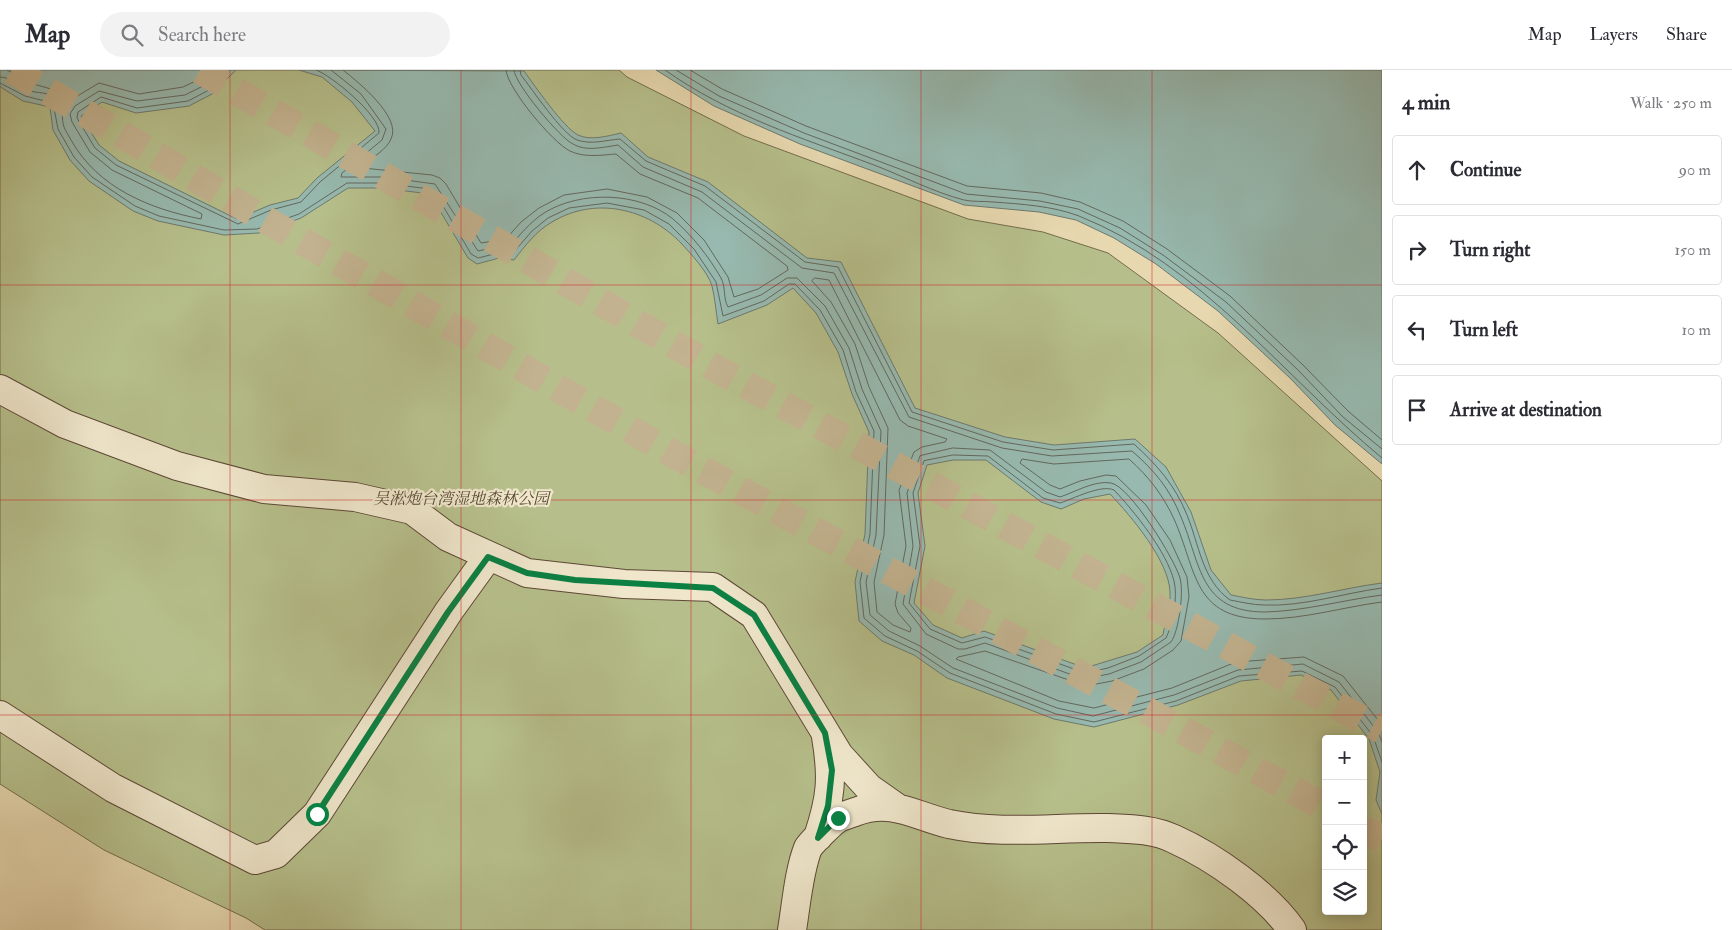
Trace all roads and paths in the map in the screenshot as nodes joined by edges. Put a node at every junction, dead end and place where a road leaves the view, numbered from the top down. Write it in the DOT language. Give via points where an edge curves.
graph roads {
  1 [pos="0,389"];
  2 [pos="488,557"];
  3 [pos="0,715"];
  4 [pos="825,733"];
  5 [pos="896,807"];
  6 [pos="818,838"];
  7 [pos="792,930"];
  8 [pos="1292,930"];
  1 -- 2 [label="lane" via="65,424 177,466 264,489 355,497 412,510 448,537"];
  2 -- 3 [label="lane" via="448,612 317,814 276,854 255,860 113,788"];
  2 -- 4 [label="lane" via="527,573 575,580 713,588 754,615"];
  4 -- 5 [label="lane" via="839,755 869,788"];
  4 -- 6 [label="lane" via="832,770 828,806"];
  5 -- 6 [label="lane" via="860,810 838,818"];
  5 -- 8 [label="lane" via="949,824 992,830 1145,829 1174,838 1249,884"];
  6 -- 7 [label="lane" via="808,847"];
}
